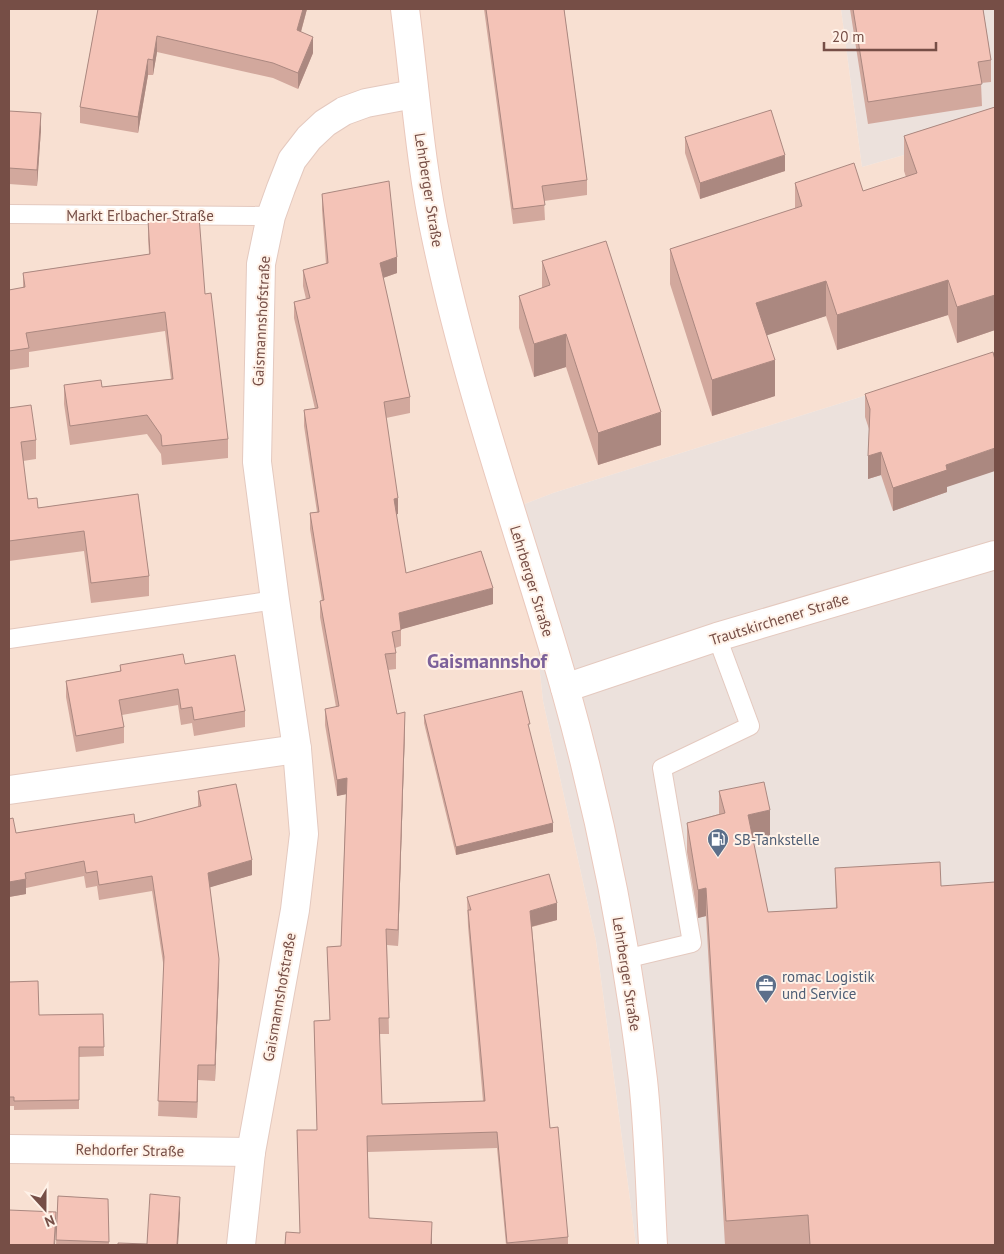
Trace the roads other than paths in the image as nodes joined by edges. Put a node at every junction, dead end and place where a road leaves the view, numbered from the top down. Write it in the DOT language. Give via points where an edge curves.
graph roads {
  1 [pos="405,9"];
  2 [pos="414,94"];
  3 [pos="9,214"];
  4 [pos="272,216"];
  5 [pos="995,555"];
  6 [pos="275,600"];
  7 [pos="717,637"];
  8 [pos="9,639"];
  9 [pos="564,688"];
  10 [pos="297,749"];
  11 [pos="9,790"];
  12 [pos="625,959"];
  13 [pos="9,1149"];
  14 [pos="251,1152"];
  15 [pos="241,1245"];
  16 [pos="652,1245"];
  1 -- 2 [label="street, Lehrberger Straße"];
  2 -- 4 [label="street, Gaismannshofstraße" via="366,103 325,123 292,160"];
  2 -- 9 [label="street, Lehrberger Straße" via="428,194 446,283 489,442"];
  3 -- 4 [label="lane, Markt Erlbacher Straße"];
  4 -- 6 [label="street, Gaismannshofstraße" via="261,264 257,462"];
  5 -- 7 [label="street, Trautskirchener Straße"];
  6 -- 8 [label="lane"];
  6 -- 10 [label="street, Gaismannshofstraße"];
  7 -- 9 [label="street, Trautskirchener Straße"];
  7 -- 12 [label="lane" via="750,726 662,768 692,943"];
  9 -- 12 [label="street, Lehrberger Straße" via="602,836"];
  10 -- 11 [label="street"];
  10 -- 14 [label="street, Gaismannshofstraße" via="304,834 295,910"];
  12 -- 16 [label="street, Lehrberger Straße" via="643,1083"];
  13 -- 14 [label="street, Rehdorfer Straße"];
  14 -- 15 [label="street, Gaismannshofstraße"];
}
